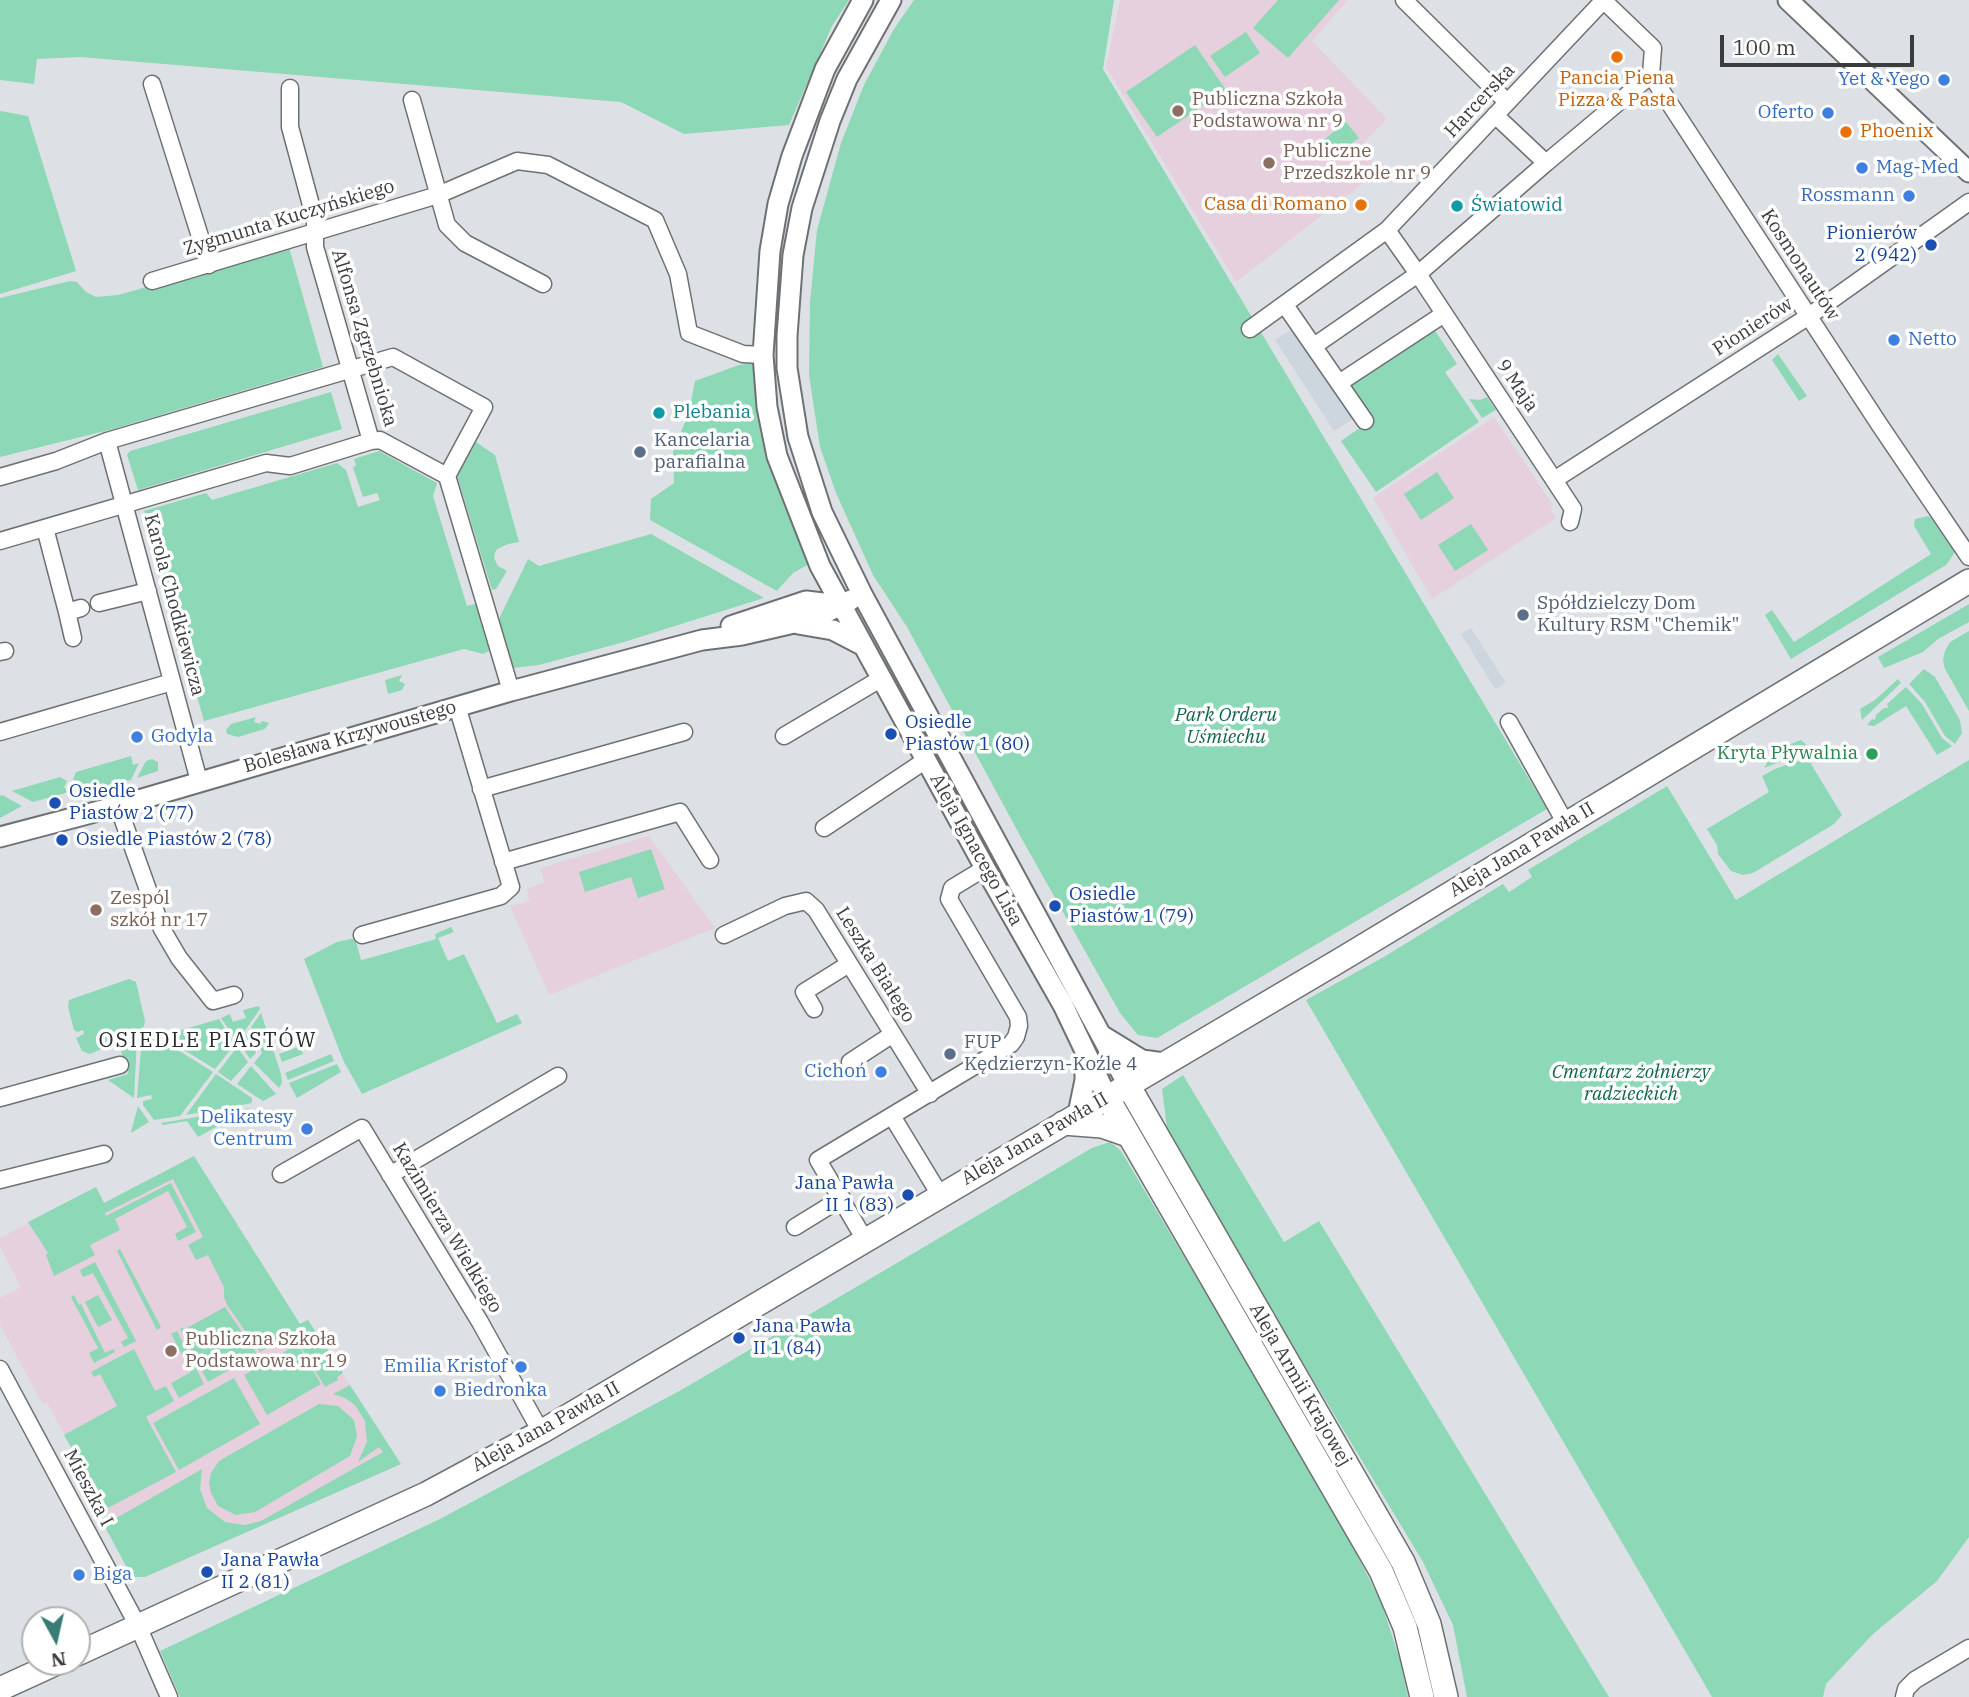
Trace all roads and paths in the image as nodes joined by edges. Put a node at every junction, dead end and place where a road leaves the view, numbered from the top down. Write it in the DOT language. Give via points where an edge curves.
graph roads {
  1 [pos="863,0"];
  2 [pos="891,0"];
  3 [pos="1404,0"];
  4 [pos="1604,0"];
  5 [pos="1788,0"];
  6 [pos="1651,75"];
  7 [pos="152,85"];
  8 [pos="290,88"];
  9 [pos="412,100"];
  10 [pos="1507,102"];
  11 [pos="1495,115"];
  12 [pos="1546,163"];
  13 [pos="1969,172"];
  14 [pos="438,195"];
  15 [pos="1969,202"];
  16 [pos="1387,230"];
  17 [pos="315,233"];
  18 [pos="209,265"];
  19 [pos="1419,274"];
  20 [pos="152,281"];
  21 [pos="543,284"];
  22 [pos="1285,304"];
  23 [pos="1444,314"];
  24 [pos="1809,316"];
  25 [pos="1250,329"];
  26 [pos="1314,346"];
  27 [pos="764,355"];
  28 [pos="350,370"];
  29 [pos="1339,383"];
  30 [pos="1365,421"];
  31 [pos="107,441"];
  32 [pos="370,441"];
  33 [pos="447,476"];
  34 [pos="0,477"];
  35 [pos="1555,480"];
  36 [pos="125,505"];
  37 [pos="1570,522"];
  38 [pos="45,528"];
  39 [pos="0,541"];
  40 [pos="1969,557"];
  41 [pos="820,566"];
  42 [pos="1969,581"];
  43 [pos="148,591"];
  44 [pos="862,594"];
  45 [pos="806,601"];
  46 [pos="99,603"];
  47 [pos="841,606"];
  48 [pos="794,624"];
  49 [pos="73,638"];
  50 [pos="702,640"];
  51 [pos="863,646"];
  52 [pos="881,678"];
  53 [pos="172,682"];
  54 [pos="511,691"];
  55 [pos="457,706"];
  56 [pos="1509,722"];
  57 [pos="0,732"];
  58 [pos="684,732"];
  59 [pos="785,736"];
  60 [pos="926,760"];
  61 [pos="199,780"];
  62 [pos="481,789"];
  63 [pos="118,806"];
  64 [pos="1566,824"];
  65 [pos="824,828"];
  66 [pos="0,837"];
  67 [pos="710,860"];
  68 [pos="503,862"];
  69 [pos="985,868"];
  70 [pos="362,935"];
  71 [pos="724,936"];
  72 [pos="849,964"];
  73 [pos="234,995"];
  74 [pos="814,1009"];
  75 [pos="893,1034"];
  76 [pos="1102,1035"];
  77 [pos="1085,1050"];
  78 [pos="850,1062"];
  79 [pos="1164,1063"];
  80 [pos="120,1065"];
  81 [pos="558,1076"];
  82 [pos="1128,1085"];
  83 [pos="930,1094"];
  84 [pos="1107,1097"];
  85 [pos="0,1098"];
  86 [pos="892,1116"];
  87 [pos="1071,1118"];
  88 [pos="1146,1120"];
  89 [pos="1128,1135"];
  90 [pos="104,1154"];
  91 [pos="281,1174"];
  92 [pos="390,1175"];
  93 [pos="0,1180"];
  94 [pos="940,1195"];
  95 [pos="842,1198"];
  96 [pos="795,1227"];
  97 [pos="865,1240"];
  98 [pos="0,1369"];
  99 [pos="541,1433"];
  100 [pos="138,1626"];
  101 [pos="91,1648"];
  102 [pos="1969,1648"];
  103 [pos="28,1676"];
  104 [pos="0,1689"];
  105 [pos="169,1697"];
  106 [pos="1422,1697"];
  107 [pos="1446,1697"];
  108 [pos="1904,1697"];
  1 -- 27 [label="street, Aleja Ignacego Lisa" via="825,69 778,204 770,251"];
  2 -- 44 [label="street, Aleja Ignacego Lisa" via="847,79 826,132 802,208 788,302 787,368 798,437 822,512"];
  3 -- 10 [label="street"];
  4 -- 6 [label="street, Kosmonautów" via="1653,48"];
  4 -- 10 [label="street, Harcerska"];
  5 -- 13 [label="street"];
  6 -- 12 [label="street"];
  6 -- 24 [label="street, Kosmonautów"];
  7 -- 18 [label="street"];
  8 -- 17 [label="street, Alfonsa Zgrzebnioka" via="290,127"];
  9 -- 14 [label="street"];
  10 -- 11 [label="street, Harcerska"];
  11 -- 12 [label="street"];
  11 -- 16 [label="street, Harcerska"];
  12 -- 19 [label="street"];
  14 -- 17 [label="street, Zygmunta Kuczyńskiego"];
  14 -- 21 [label="street" via="447,225 465,243"];
  14 -- 27 [label="street, Zygmunta Kuczyńskiego" via="517,161 548,165 655,220 678,274 689,333 743,354"];
  15 -- 24 [label="street, Pionierów"];
  16 -- 19 [label="street, 9 Maja"];
  16 -- 22 [label="street, Harcerska"];
  17 -- 18 [label="street, Zygmunta Kuczyńskiego"];
  17 -- 28 [label="street, Alfonsa Zgrzebnioka"];
  18 -- 20 [label="street, Zygmunta Kuczyńskiego"];
  19 -- 23 [label="street, 9 Maja"];
  19 -- 26 [label="street"];
  22 -- 25 [label="street, Harcerska"];
  22 -- 26 [label="street"];
  23 -- 29 [label="street"];
  23 -- 35 [label="street, 9 Maja"];
  24 -- 35 [label="street, Pionierów"];
  24 -- 40 [label="street, Kosmonautów"];
  26 -- 29 [label="street"];
  27 -- 41 [label="street, Aleja Ignacego Lisa" via="767,407 777,456"];
  28 -- 31 [label="street"];
  28 -- 32 [label="street, Alfonsa Zgrzebnioka"];
  28 -- 33 [label="street" via="393,357 484,407"];
  29 -- 30 [label="street"];
  31 -- 34 [label="street"];
  31 -- 36 [label="street, Karola Chodkiewicza"];
  32 -- 33 [label="street, Alfonsa Zgrzebnioka" via="380,440"];
  32 -- 36 [label="street" via="290,466 266,463"];
  33 -- 54 [label="street"];
  35 -- 37 [label="street, 9 Maja" via="1573,509"];
  36 -- 38 [label="street"];
  36 -- 43 [label="street, Karola Chodkiewicza"];
  38 -- 39 [label="street"];
  38 -- 49 [label="street" via="74,610"];
  41 -- 45 [label="street"];
  41 -- 47 [label="street, Aleja Ignacego Lisa"];
  42 -- 64 [label="main road, Aleja Jana Pawła II"];
  43 -- 46 [label="street"];
  43 -- 53 [label="street, Karola Chodkiewicza"];
  44 -- 47 [label="street"];
  44 -- 76 [label="street, Aleja Ignacego Lisa"];
  45 -- 47 [label="street, Bolesława Krzywoustego"];
  45 -- 50 [label="street, Bolesława Krzywoustego"];
  47 -- 48 [label="street, Bolesława Krzywoustego"];
  47 -- 51 [label="street, Aleja Ignacego Lisa"];
  48 -- 50 [label="street, Bolesława Krzywoustego"];
  48 -- 51 [label="street, Bolesława Krzywoustego" via="833,630"];
  50 -- 54 [label="street, Bolesława Krzywoustego"];
  51 -- 52 [label="street, Aleja Ignacego Lisa"];
  52 -- 59 [label="street"];
  52 -- 60 [label="street, Aleja Ignacego Lisa"];
  53 -- 57 [label="street"];
  53 -- 61 [label="street, Karola Chodkiewicza"];
  54 -- 55 [label="street, Bolesława Krzywoustego"];
  55 -- 61 [label="street, Bolesława Krzywoustego"];
  55 -- 62 [label="street"];
  56 -- 64 [label="street"];
  58 -- 62 [label="street"];
  60 -- 65 [label="street"];
  60 -- 69 [label="street, Aleja Ignacego Lisa"];
  61 -- 63 [label="street, Bolesława Krzywoustego"];
  62 -- 68 [label="street"];
  63 -- 66 [label="street, Bolesława Krzywoustego"];
  63 -- 73 [label="street" via="162,929 179,958 213,1001"];
  64 -- 79 [label="main road, Aleja Jana Pawła II"];
  67 -- 68 [label="street" via="680,811"];
  68 -- 70 [label="street" via="511,887 501,895"];
  69 -- 77 [label="street, Aleja Ignacego Lisa"];
  69 -- 83 [label="street" via="952,888 949,899 1019,1026 1011,1044"];
  71 -- 72 [label="street, Leszka Białego" via="785,906 806,901"];
  72 -- 74 [label="street" via="804,992"];
  72 -- 75 [label="street, Leszka Białego"];
  75 -- 78 [label="street"];
  75 -- 83 [label="street, Leszka Białego"];
  76 -- 79 [label="street" via="1142,1060"];
  76 -- 82 [label="street, Aleja Ignacego Lisa"];
  77 -- 84 [label="street, Aleja Ignacego Lisa"];
  77 -- 87 [label="street" via="1085,1080"];
  79 -- 82 [label="main road, Aleja Jana Pawła II"];
  79 -- 88 [label="main road" via="1149,1092"];
  80 -- 85 [label="street"];
  81 -- 92 [label="street"];
  82 -- 84 [label="main road, Aleja Jana Pawła II"];
  82 -- 88 [label="main road, Aleja Armii Krajowej"];
  83 -- 86 [label="street"];
  84 -- 87 [label="main road, Aleja Jana Pawła II"];
  84 -- 89 [label="main road, Aleja Armii Krajowej"];
  86 -- 94 [label="street"];
  86 -- 95 [label="street" via="818,1160"];
  87 -- 89 [label="main road"];
  87 -- 94 [label="main road, Aleja Jana Pawła II"];
  88 -- 107 [label="main road, Aleja Armii Krajowej" via="1403,1562 1429,1624"];
  89 -- 106 [label="main road, Aleja Armii Krajowej" via="1381,1571 1405,1627"];
  90 -- 93 [label="street"];
  91 -- 92 [label="street, Kazimierza Wielkiego" via="362,1128"];
  92 -- 99 [label="street, Kazimierza Wielkiego"];
  94 -- 97 [label="main road, Aleja Jana Pawła II"];
  95 -- 96 [label="street"];
  95 -- 97 [label="street"];
  97 -- 99 [label="main road, Aleja Jana Pawła II"];
  98 -- 100 [label="street, Mieszka I"];
  99 -- 100 [label="main road, Aleja Jana Pawła II" via="426,1494"];
  100 -- 101 [label="main road, Aleja Jana Pawła II"];
  100 -- 105 [label="street, Mieszka I"];
  102 -- 108 [label="street" via="1915,1680"];
  103 -- 104 [label="main road"];
}
